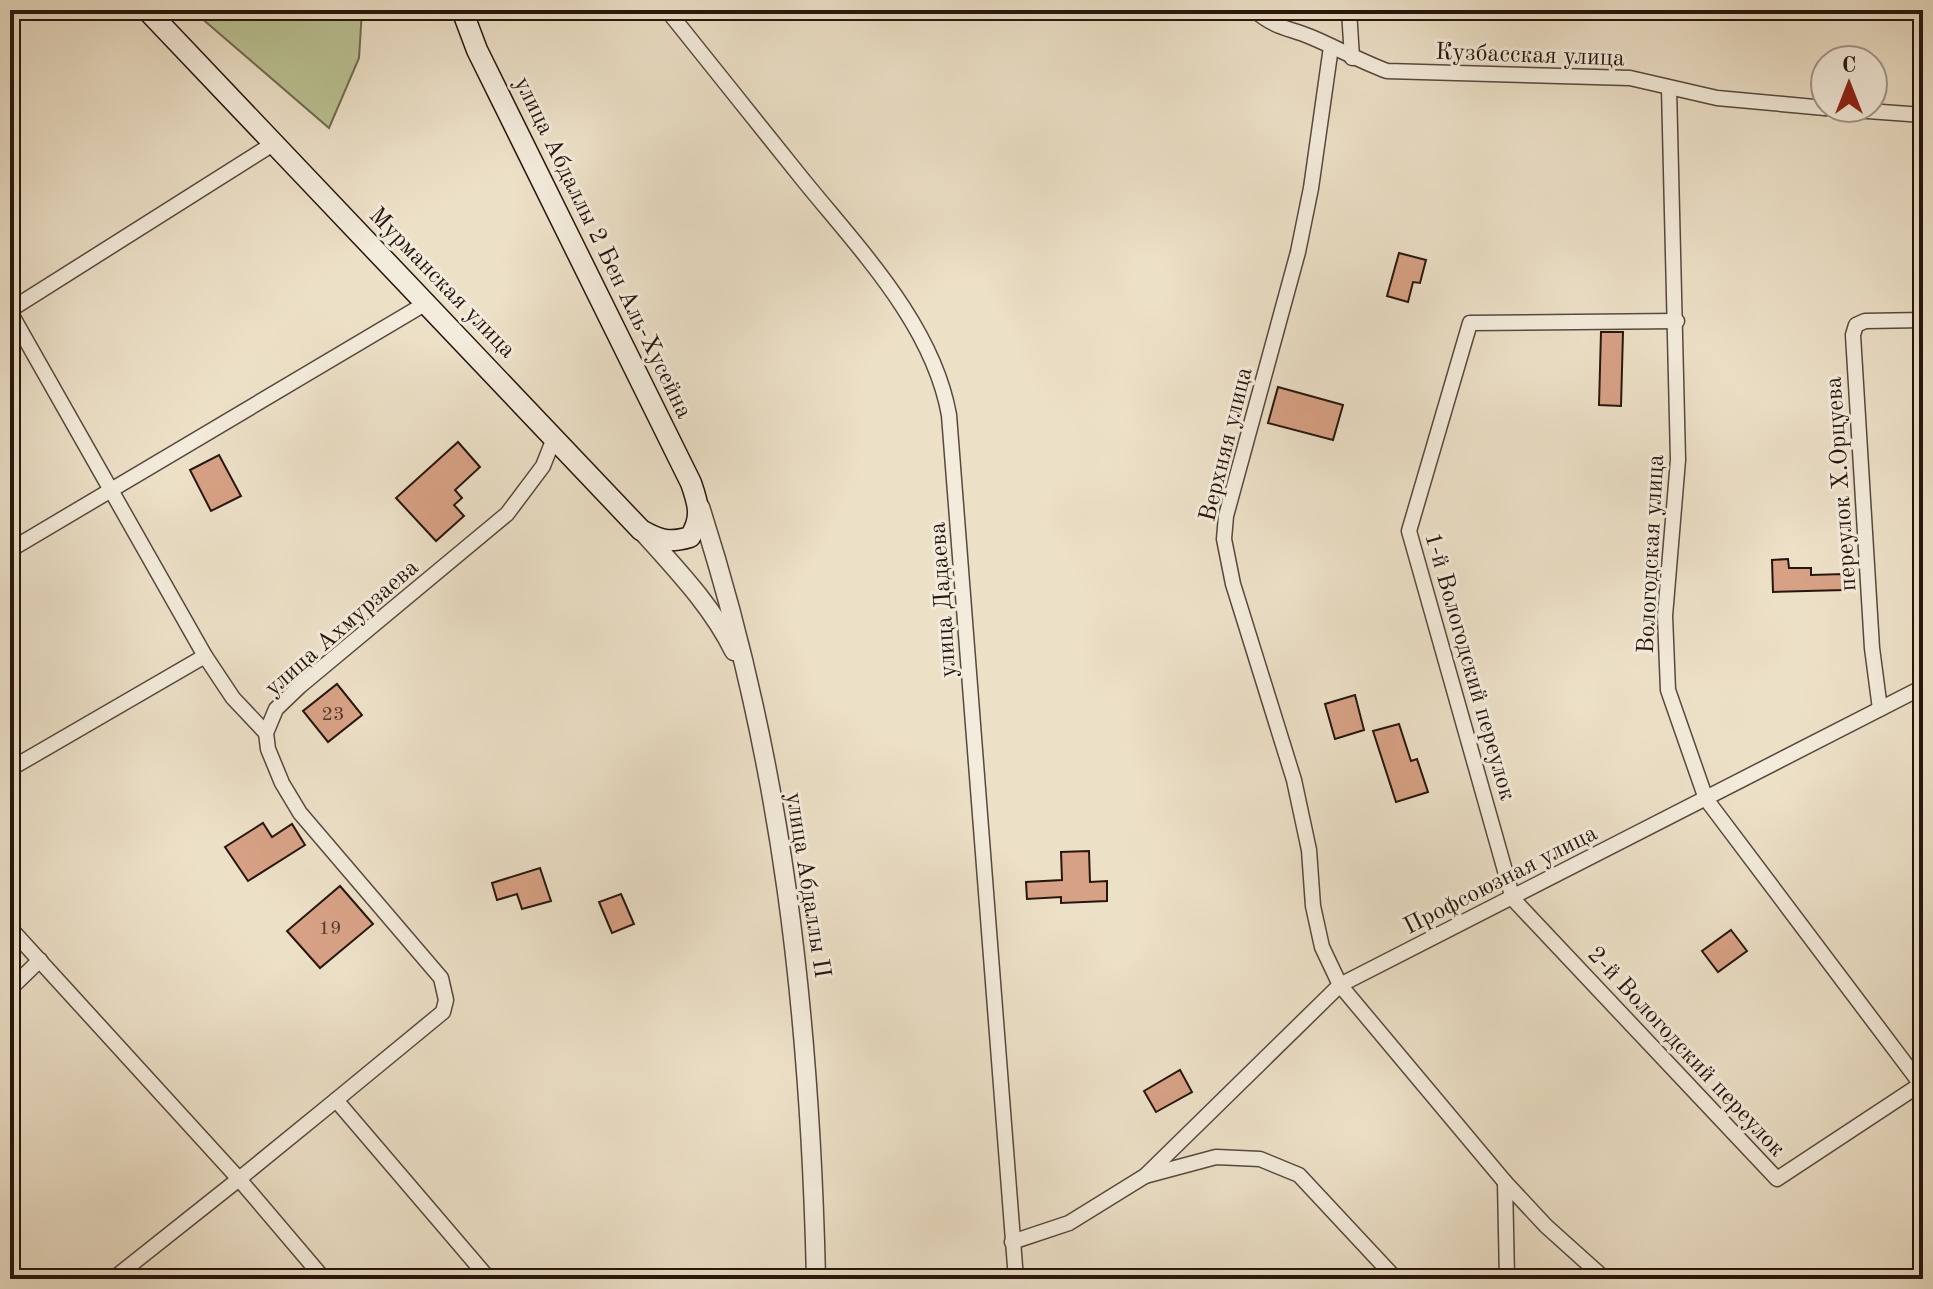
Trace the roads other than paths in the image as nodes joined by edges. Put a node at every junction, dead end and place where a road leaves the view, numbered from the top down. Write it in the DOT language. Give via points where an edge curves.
graph roads {
  1 [pos="147,10"];
  2 [pos="462,10"];
  3 [pos="667,10"];
  4 [pos="1254,10"];
  5 [pos="1349,10"];
  6 [pos="1331,47"];
  7 [pos="1352,58"];
  8 [pos="1669,88"];
  9 [pos="1809,106"];
  10 [pos="1889,113"];
  11 [pos="1923,115"];
  12 [pos="276,142"];
  13 [pos="428,302"];
  14 [pos="10,311"];
  15 [pos="1923,320"];
  16 [pos="1677,321"];
  17 [pos="554,438"];
  18 [pos="113,490"];
  19 [pos="700,507"];
  20 [pos="641,530"];
  21 [pos="10,550"];
  22 [pos="205,656"];
  23 [pos="748,677"];
  24 [pos="1923,687"];
  25 [pos="1880,709"];
  26 [pos="266,733"];
  27 [pos="10,769"];
  28 [pos="1706,799"];
  29 [pos="1513,899"];
  30 [pos="10,928"];
  31 [pos="40,960"];
  32 [pos="1340,985"];
  33 [pos="10,989"];
  34 [pos="1922,1085"];
  35 [pos="336,1100"];
  36 [pos="1145,1176"];
  37 [pos="239,1179"];
  38 [pos="1505,1182"];
  39 [pos="1012,1242"];
  40 [pos="113,1279"];
  41 [pos="324,1279"];
  42 [pos="489,1279"];
  43 [pos="816,1279"];
  44 [pos="1016,1279"];
  45 [pos="1396,1279"];
  46 [pos="1507,1279"];
  47 [pos="1605,1279"];
  1 -- 12 [label="main road, Мурманская улица"];
  2 -- 19 [label="main road, улица Абдаллы 2 Бен Аль-Хусейна"];
  3 -- 39 [label="street, улица Дадаева" via="879,275 943,383"];
  4 -- 6 [label="street, Кузбасская улица" via="1274,26"];
  5 -- 7 [label="street"];
  6 -- 7 [label="street, Кузбасская улица"];
  6 -- 32 [label="street, Верхняя улица" via="1298,252 1231,492 1224,539 1294,780 1322,947"];
  7 -- 8 [label="street, Кузбасская улица" via="1387,71 1608,76"];
  8 -- 9 [label="street, Кузбасская улица"];
  8 -- 16 [label="street, Вологодская улица"];
  10 -- 11 [label="street, Кузбасская улица"];
  12 -- 13 [label="main road, Мурманская улица"];
  12 -- 14 [label="street"];
  13 -- 17 [label="main road, Мурманская улица"];
  13 -- 18 [label="street"];
  14 -- 18 [label="street"];
  15 -- 25 [label="street, переулок Х.Орцуева" via="1865,321 1856,325 1853,335"];
  16 -- 28 [label="street, Вологодская улица" via="1678,460 1665,656 1668,690"];
  16 -- 29 [label="street, 1-й Вологодский переулок" via="1470,323 1431,450 1410,533"];
  17 -- 20 [label="main road, Мурманская улица"];
  17 -- 26 [label="street, улица Ахмурзаева" via="543,466 507,514 300,686 276,709"];
  18 -- 21 [label="street"];
  18 -- 22 [label="street"];
  19 -- 20 [label="main road" via="690,537 659,540"];
  19 -- 23 [label="street, улица Абдаллы II"];
  20 -- 23 [label="street" via="723,628"];
  22 -- 26 [label="street" via="233,698"];
  22 -- 27 [label="street"];
  23 -- 43 [label="street, улица Абдаллы II" via="796,939 813,1129"];
  24 -- 25 [label="street, Профсоюзная улица"];
  25 -- 28 [label="street, Профсоюзная улица"];
  26 -- 35 [label="street, улица Ахмурзаева" via="277,772 300,813 441,978 446,1000 443,1012"];
  28 -- 29 [label="street, Профсоюзная улица"];
  28 -- 34 [label="street, Вологодская улица"];
  29 -- 32 [label="street, Профсоюзная улица"];
  29 -- 34 [label="street, 2-й Вологодский переулок" via="1777,1179"];
  30 -- 31 [label="street"];
  31 -- 33 [label="street"];
  31 -- 37 [label="street"];
  32 -- 36 [label="street, Профсоюзная улица"];
  32 -- 38 [label="street, Верхняя улица"];
  35 -- 37 [label="street"];
  35 -- 42 [label="street"];
  36 -- 39 [label="street" via="1069,1223"];
  36 -- 45 [label="street" via="1216,1157 1260,1159 1299,1175"];
  37 -- 40 [label="street"];
  37 -- 41 [label="street"];
  38 -- 46 [label="street"];
  38 -- 47 [label="street, Верхняя улица"];
  39 -- 44 [label="street, улица Дадаева"];
}
